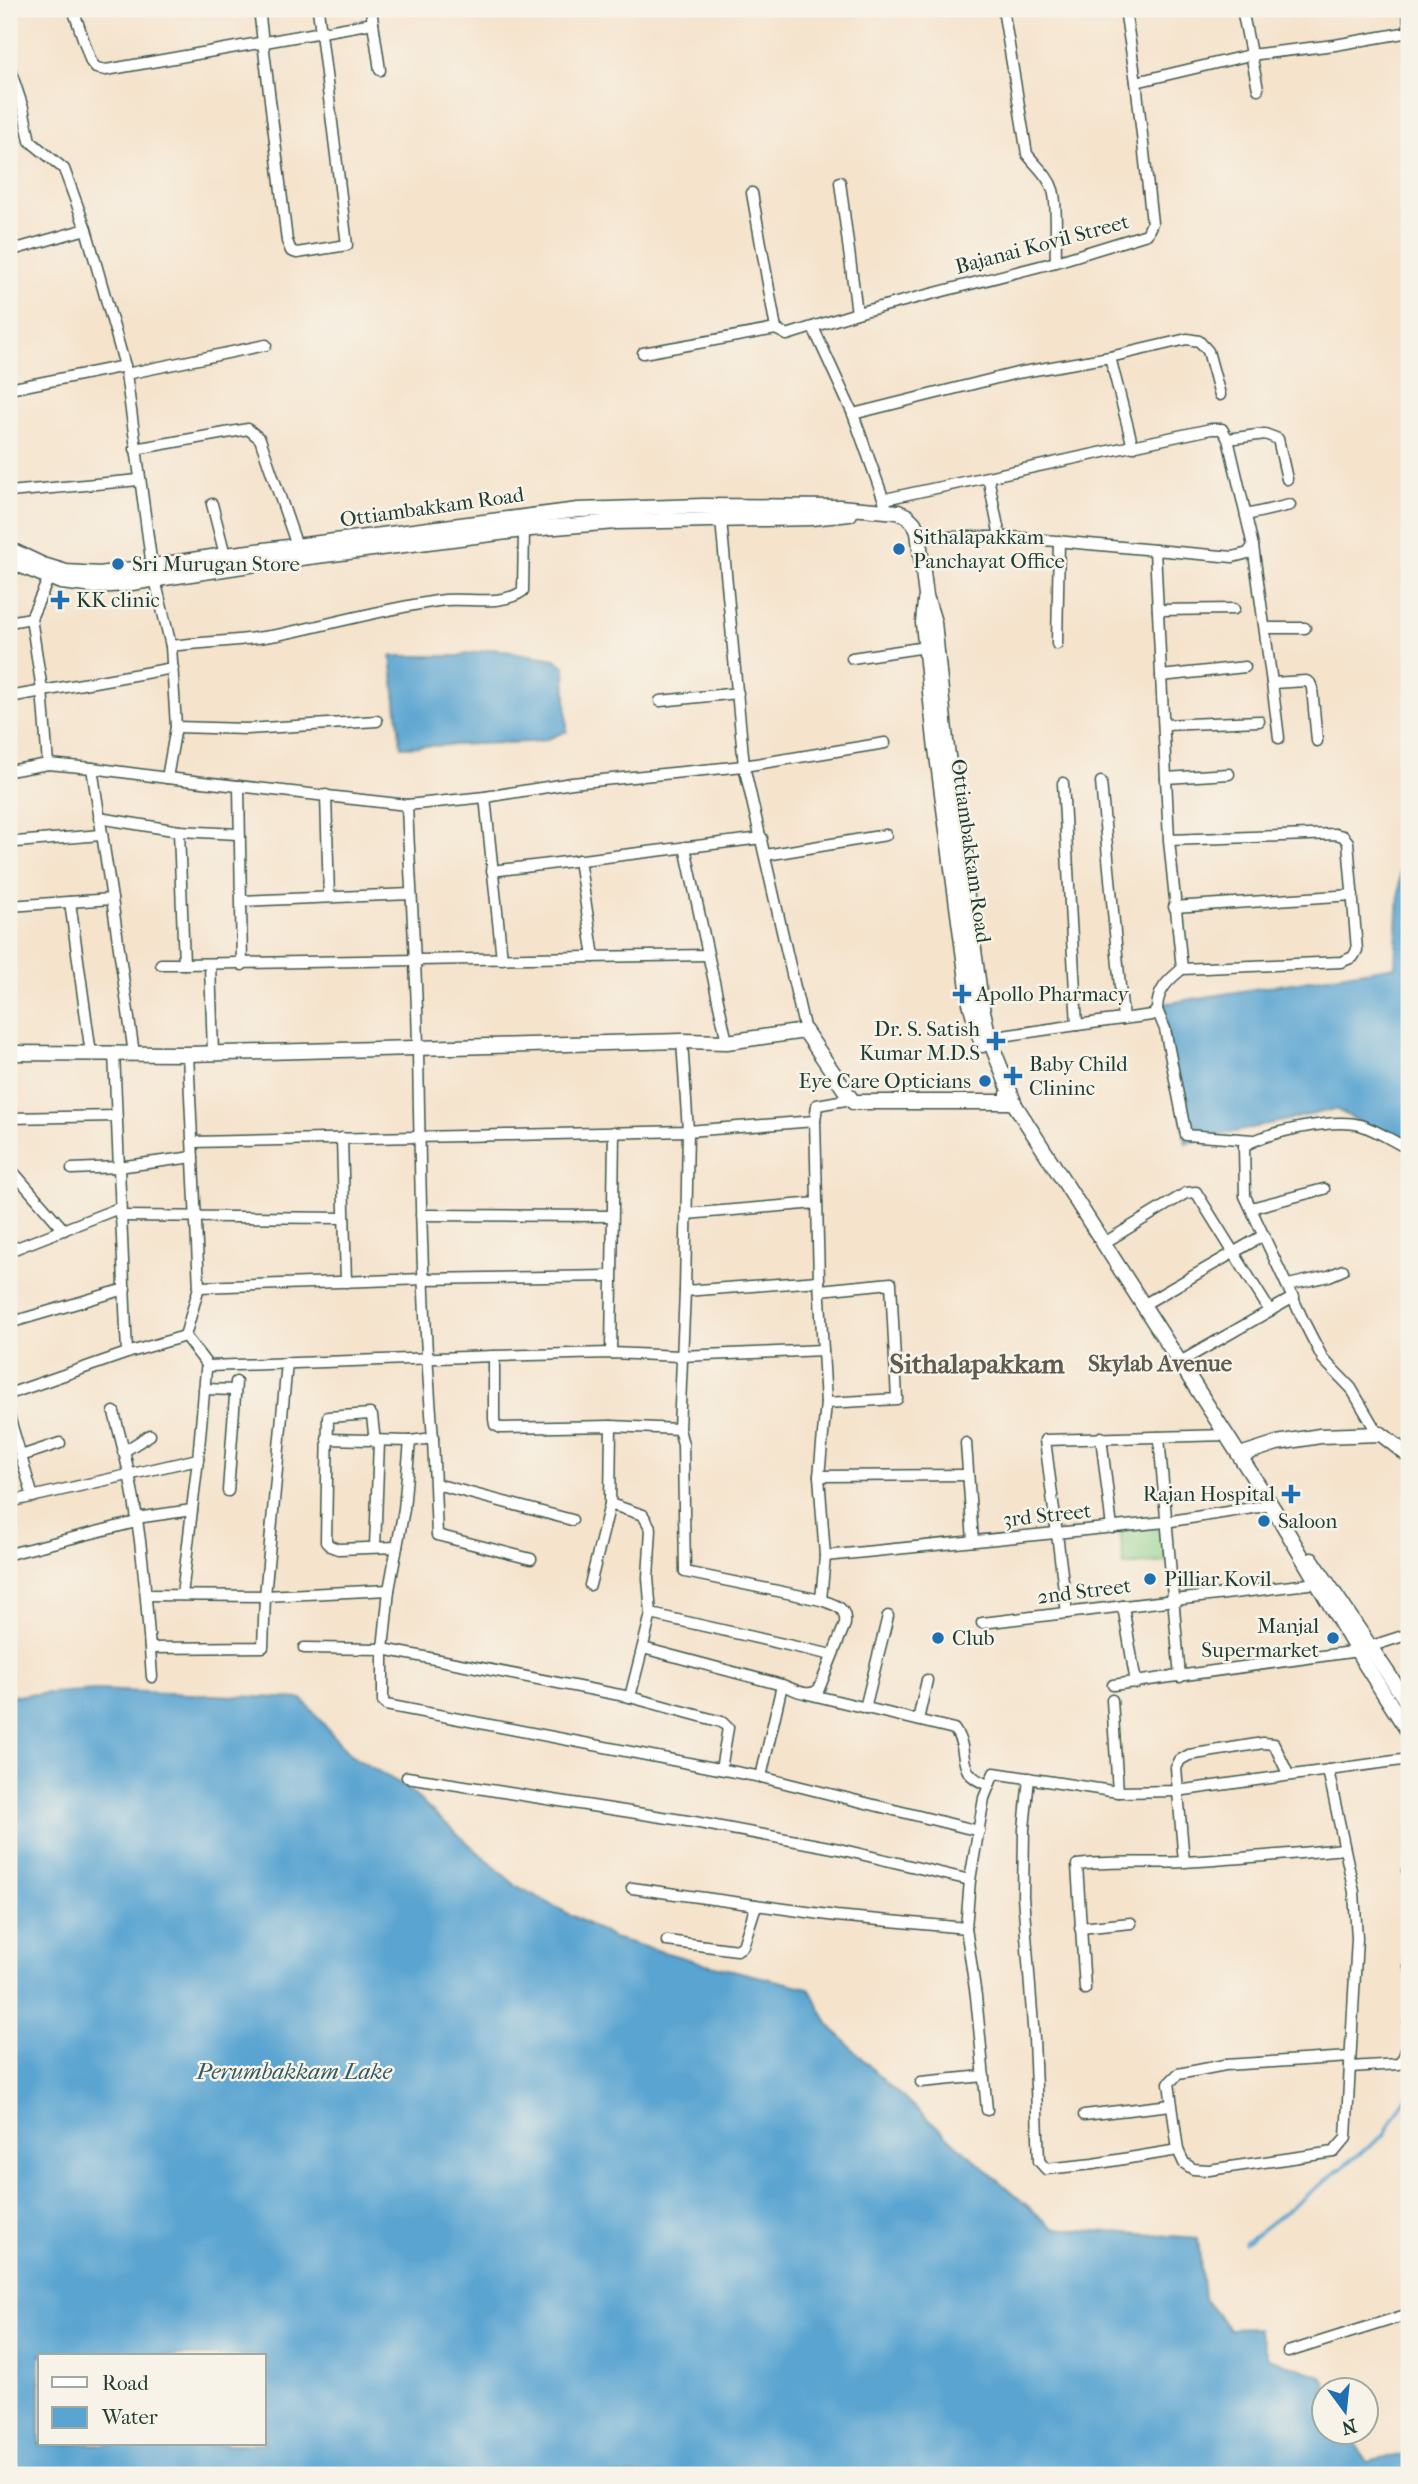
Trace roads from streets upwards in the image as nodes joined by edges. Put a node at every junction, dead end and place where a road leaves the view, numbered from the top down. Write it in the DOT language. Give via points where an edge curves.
graph roads {
  1 [pos="73,9"];
  2 [pos="259,9"];
  3 [pos="318,9"];
  4 [pos="371,9"];
  5 [pos="1003,9"];
  6 [pos="1125,9"];
  7 [pos="1242,9"];
  8 [pos="1408,9"];
  9 [pos="373,23"];
  10 [pos="1409,30"];
  11 [pos="322,33"];
  12 [pos="265,43"];
  13 [pos="1250,55"];
  14 [pos="9,66"];
  15 [pos="380,71"];
  16 [pos="1136,82"];
  17 [pos="1258,89"];
  18 [pos="9,107"];
  19 [pos="23,108"];
  20 [pos="840,182"];
  21 [pos="752,193"];
  22 [pos="86,229"];
  23 [pos="9,251"];
  24 [pos="1056,262"];
  25 [pos="857,313"];
  26 [pos="813,327"];
  27 [pos="776,329"];
  28 [pos="266,345"];
  29 [pos="643,354"];
  30 [pos="1110,357"];
  31 [pos="125,370"];
  32 [pos="9,389"];
  33 [pos="1220,395"];
  34 [pos="853,414"];
  35 [pos="1228,439"];
  36 [pos="1133,447"];
  37 [pos="135,449"];
  38 [pos="988,477"];
  39 [pos="1287,479"];
  40 [pos="139,480"];
  41 [pos="9,492"];
  42 [pos="212,504"];
  43 [pos="886,505"];
  44 [pos="1290,505"];
  45 [pos="868,511"];
  46 [pos="1246,515"];
  47 [pos="721,520"];
  48 [pos="524,529"];
  49 [pos="919,537"];
  50 [pos="1000,537"];
  51 [pos="1059,541"];
  52 [pos="297,546"];
  53 [pos="1253,546"];
  54 [pos="9,549"];
  55 [pos="1155,550"];
  56 [pos="225,555"];
  57 [pos="9,561"];
  58 [pos="51,573"];
  59 [pos="153,573"];
  60 [pos="926,596"];
  61 [pos="1234,609"];
  62 [pos="1158,610"];
  63 [pos="31,618"];
  64 [pos="9,622"];
  65 [pos="1265,628"];
  66 [pos="1305,628"];
  67 [pos="1057,644"];
  68 [pos="171,646"];
  69 [pos="926,647"];
  70 [pos="852,658"];
  71 [pos="1245,667"];
  72 [pos="173,668"];
  73 [pos="1161,676"];
  74 [pos="1272,683"];
  75 [pos="42,690"];
  76 [pos="738,693"];
  77 [pos="9,697"];
  78 [pos="660,701"];
  79 [pos="377,721"];
  80 [pos="1259,721"];
  81 [pos="1164,725"];
  82 [pos="176,727"];
  83 [pos="1279,738"];
  84 [pos="1317,741"];
  85 [pos="885,743"];
  86 [pos="48,764"];
  87 [pos="744,766"];
  88 [pos="92,768"];
  89 [pos="9,771"];
  90 [pos="1229,774"];
  91 [pos="167,778"];
  92 [pos="1166,778"];
  93 [pos="1101,782"];
  94 [pos="1063,783"];
  95 [pos="239,786"];
  96 [pos="326,795"];
  97 [pos="485,797"];
  98 [pos="407,805"];
  99 [pos="99,818"];
  100 [pos="179,831"];
  101 [pos="238,834"];
  102 [pos="101,835"];
  103 [pos="886,835"];
  104 [pos="762,838"];
  105 [pos="1169,840"];
  106 [pos="16,842"];
  107 [pos="685,847"];
  108 [pos="766,855"];
  109 [pos="579,860"];
  110 [pos="492,871"];
  111 [pos="411,894"];
  112 [pos="1353,895"];
  113 [pos="330,897"];
  114 [pos="112,899"];
  115 [pos="242,901"];
  116 [pos="71,902"];
  117 [pos="9,906"];
  118 [pos="1174,907"];
  119 [pos="707,955"];
  120 [pos="594,957"];
  121 [pos="502,959"];
  122 [pos="414,961"];
  123 [pos="161,964"];
  124 [pos="184,964"];
  125 [pos="210,965"];
  126 [pos="242,965"];
  127 [pos="1182,969"];
  128 [pos="1157,1010"];
  129 [pos="1123,1019"];
  130 [pos="1077,1026"];
  131 [pos="805,1031"];
  132 [pos="989,1038"];
  133 [pos="682,1041"];
  134 [pos="727,1042"];
  135 [pos="418,1048"];
  136 [pos="213,1053"];
  137 [pos="9,1054"];
  138 [pos="91,1054"];
  139 [pos="114,1054"];
  140 [pos="134,1054"];
  141 [pos="188,1054"];
  142 [pos="851,1099"];
  143 [pos="1014,1102"];
  144 [pos="116,1116"];
  145 [pos="9,1118"];
  146 [pos="815,1121"];
  147 [pos="688,1131"];
  148 [pos="614,1132"];
  149 [pos="418,1136"];
  150 [pos="342,1138"];
  151 [pos="1253,1140"];
  152 [pos="193,1142"];
  153 [pos="1409,1149"];
  154 [pos="193,1157"];
  155 [pos="9,1167"];
  156 [pos="118,1167"];
  157 [pos="72,1169"];
  158 [pos="1324,1189"];
  159 [pos="817,1203"];
  160 [pos="1251,1208"];
  161 [pos="120,1212"];
  162 [pos="686,1214"];
  163 [pos="421,1215"];
  164 [pos="612,1216"];
  165 [pos="196,1217"];
  166 [pos="344,1218"];
  167 [pos="64,1230"];
  168 [pos="1264,1235"];
  169 [pos="1104,1243"];
  170 [pos="9,1250"];
  171 [pos="1235,1252"];
  172 [pos="1343,1270"];
  173 [pos="610,1276"];
  174 [pos="424,1279"];
  175 [pos="345,1282"];
  176 [pos="819,1285"];
  177 [pos="1288,1285"];
  178 [pos="199,1287"];
  179 [pos="125,1289"];
  180 [pos="685,1291"];
  181 [pos="1294,1297"];
  182 [pos="1143,1305"];
  183 [pos="1270,1311"];
  184 [pos="9,1323"];
  185 [pos="185,1336"];
  186 [pos="823,1350"];
  187 [pos="127,1353"];
  188 [pos="611,1353"];
  189 [pos="494,1356"];
  190 [pos="680,1356"];
  191 [pos="426,1359"];
  192 [pos="1180,1362"];
  193 [pos="287,1363"];
  194 [pos="208,1366"];
  195 [pos="204,1389"];
  196 [pos="9,1394"];
  197 [pos="826,1403"];
  198 [pos="114,1412"];
  199 [pos="9,1416"];
  200 [pos="611,1426"];
  201 [pos="679,1429"];
  202 [pos="1378,1434"];
  203 [pos="150,1435"];
  204 [pos="1227,1435"];
  205 [pos="1101,1437"];
  206 [pos="1159,1437"];
  207 [pos="433,1438"];
  208 [pos="327,1439"];
  209 [pos="410,1441"];
  210 [pos="377,1442"];
  211 [pos="60,1443"];
  212 [pos="966,1443"];
  213 [pos="123,1452"];
  214 [pos="1240,1455"];
  215 [pos="21,1456"];
  216 [pos="1409,1456"];
  217 [pos="198,1459"];
  218 [pos="129,1475"];
  219 [pos="968,1475"];
  220 [pos="819,1476"];
  221 [pos="436,1484"];
  222 [pos="228,1491"];
  223 [pos="33,1497"];
  224 [pos="9,1502"];
  225 [pos="610,1504"];
  226 [pos="1273,1508"];
  227 [pos="192,1510"];
  228 [pos="136,1520"];
  229 [pos="572,1520"];
  230 [pos="1165,1522"];
  231 [pos="1112,1528"];
  232 [pos="1056,1533"];
  233 [pos="972,1541"];
  234 [pos="397,1546"];
  235 [pos="375,1547"];
  236 [pos="9,1555"];
  237 [pos="825,1556"];
  238 [pos="531,1559"];
  239 [pos="1317,1583"];
  240 [pos="590,1585"];
  241 [pos="389,1590"];
  242 [pos="146,1595"];
  243 [pos="182,1595"];
  244 [pos="265,1596"];
  245 [pos="821,1600"];
  246 [pos="1173,1600"];
  247 [pos="1123,1606"];
  248 [pos="1067,1613"];
  249 [pos="651,1614"];
  250 [pos="888,1616"];
  251 [pos="982,1623"];
  252 [pos="1409,1634"];
  253 [pos="1372,1646"];
  254 [pos="150,1648"];
  255 [pos="304,1648"];
  256 [pos="643,1648"];
  257 [pos="383,1649"];
  258 [pos="1357,1651"];
  259 [pos="832,1655"];
  260 [pos="152,1677"];
  261 [pos="1180,1677"];
  262 [pos="927,1680"];
  263 [pos="1136,1682"];
  264 [pos="782,1685"];
  265 [pos="1112,1685"];
  266 [pos="808,1694"];
  267 [pos="630,1697"];
  268 [pos="1407,1698"];
  269 [pos="1112,1700"];
  270 [pos="865,1708"];
  271 [pos="918,1720"];
  272 [pos="1409,1733"];
  273 [pos="1409,1759"];
  274 [pos="721,1769"];
  275 [pos="1328,1770"];
  276 [pos="1288,1774"];
  277 [pos="407,1777"];
  278 [pos="761,1777"];
  279 [pos="1029,1779"];
  280 [pos="989,1785"];
  281 [pos="1177,1791"];
  282 [pos="1118,1792"];
  283 [pos="978,1831"];
  284 [pos="1344,1849"];
  285 [pos="1184,1862"];
  286 [pos="971,1880"];
  287 [pos="632,1888"];
  288 [pos="756,1905"];
  289 [pos="1131,1923"];
  290 [pos="966,1928"];
  291 [pos="1080,1928"];
  292 [pos="667,1941"];
  293 [pos="1409,1958"];
  294 [pos="1409,1969"];
  295 [pos="1085,1989"];
  296 [pos="1409,2021"];
  297 [pos="1350,2062"];
  298 [pos="984,2076"];
  299 [pos="921,2082"];
  300 [pos="1171,2105"];
  301 [pos="987,2110"];
  302 [pos="1084,2115"];
  303 [pos="1178,2150"];
  304 [pos="1409,2314"];
  305 [pos="1287,2352"];
  1 -- 12 [label="street" via="91,62 106,70"];
  2 -- 12 [label="street"];
  3 -- 11 [label="street"];
  4 -- 9 [label="street"];
  5 -- 24 [label="street" via="1027,154 1054,191"];
  6 -- 16 [label="street, Bajanai Kovil Street"];
  7 -- 13 [label="street"];
  8 -- 10 [label="street"];
  9 -- 11 [label="street"];
  9 -- 15 [label="street"];
  10 -- 13 [label="street"];
  11 -- 12 [label="street"];
  11 -- 12 [label="street" via="347,245 291,251"];
  13 -- 16 [label="street"];
  13 -- 17 [label="street"];
  14 -- 19 [label="street"];
  16 -- 24 [label="street, Bajanai Kovil Street" via="1152,223 1147,234"];
  18 -- 19 [label="street"];
  19 -- 22 [label="street" via="30,141 64,169"];
  20 -- 25 [label="street"];
  21 -- 27 [label="street"];
  22 -- 23 [label="street"];
  22 -- 31 [label="street"];
  24 -- 25 [label="street, Bajanai Kovil Street"];
  25 -- 26 [label="street, Bajanai Kovil Street"];
  26 -- 27 [label="street, Bajanai Kovil Street" via="787,335"];
  26 -- 34 [label="street"];
  27 -- 29 [label="street, Bajanai Kovil Street"];
  28 -- 31 [label="street"];
  30 -- 33 [label="street" via="1187,339 1199,341 1208,351"];
  30 -- 34 [label="street" via="1017,373"];
  30 -- 36 [label="street"];
  31 -- 32 [label="street"];
  31 -- 37 [label="street"];
  34 -- 43 [label="street"];
  35 -- 36 [label="street" via="1222,429 1211,429"];
  35 -- 39 [label="street" via="1265,434 1279,439"];
  35 -- 46 [label="street"];
  36 -- 38 [label="street"];
  37 -- 40 [label="street"];
  37 -- 52 [label="street" via="248,429 256,433"];
  38 -- 43 [label="street"];
  38 -- 50 [label="street"];
  40 -- 41 [label="street"];
  40 -- 59 [label="street"];
  42 -- 56 [label="street"];
  43 -- 45 [label="street, Ottiambakkam Road"];
  43 -- 49 [label="street" via="907,516"];
  44 -- 46 [label="street"];
  45 -- 47 [label="street, Ottiambakkam Road"];
  45 -- 52 [label="street, Ottiambakkam Road" via="811,506 579,510"];
  46 -- 53 [label="street"];
  47 -- 48 [label="street, Ottiambakkam Road"];
  47 -- 76 [label="street"];
  48 -- 59 [label="street, Ottiambakkam Road"];
  48 -- 68 [label="street" via="523,590 515,596 421,604 274,635"];
  49 -- 50 [label="street"];
  49 -- 60 [label="street, Ottiambakkam Road"];
  50 -- 51 [label="street"];
  51 -- 55 [label="street"];
  51 -- 67 [label="street"];
  52 -- 56 [label="street, Ottiambakkam Road"];
  53 -- 55 [label="street" via="1248,553 1233,556"];
  53 -- 65 [label="street"];
  54 -- 58 [label="street, Ottiambakkam Road"];
  55 -- 62 [label="street"];
  56 -- 59 [label="street, Ottiambakkam Road"];
  57 -- 58 [label="street, Ottiambakkam Road"];
  58 -- 59 [label="street, Ottiambakkam Road"];
  58 -- 63 [label="street"];
  59 -- 68 [label="street"];
  60 -- 69 [label="street, Ottiambakkam Road"];
  60 -- 132 [label="street, Ottiambakkam Road" via="934,622 961,858"];
  61 -- 62 [label="street"];
  62 -- 73 [label="street"];
  63 -- 64 [label="street"];
  63 -- 75 [label="street"];
  65 -- 66 [label="street"];
  65 -- 74 [label="street"];
  68 -- 72 [label="street"];
  69 -- 70 [label="street"];
  69 -- 143 [label="street, Ottiambakkam Road" via="934,741 970,1003 989,1060"];
  71 -- 73 [label="street"];
  72 -- 75 [label="street"];
  72 -- 82 [label="street"];
  73 -- 81 [label="street"];
  74 -- 83 [label="street"];
  74 -- 84 [label="street" via="1310,683"];
  75 -- 77 [label="street"];
  75 -- 86 [label="street"];
  76 -- 78 [label="street"];
  76 -- 87 [label="street"];
  79 -- 82 [label="street" via="247,729"];
  80 -- 81 [label="street"];
  81 -- 92 [label="street"];
  82 -- 91 [label="street"];
  85 -- 87 [label="street"];
  86 -- 88 [label="street"];
  86 -- 89 [label="street"];
  87 -- 97 [label="street" via="572,783"];
  87 -- 104 [label="street"];
  88 -- 91 [label="street"];
  88 -- 99 [label="street"];
  90 -- 92 [label="street"];
  91 -- 95 [label="street"];
  92 -- 105 [label="street"];
  93 -- 129 [label="street"];
  94 -- 130 [label="street"];
  95 -- 96 [label="street"];
  95 -- 101 [label="street"];
  96 -- 98 [label="street"];
  96 -- 113 [label="street"];
  97 -- 98 [label="street"];
  97 -- 110 [label="street"];
  98 -- 111 [label="street"];
  99 -- 100 [label="street"];
  99 -- 102 [label="street"];
  100 -- 101 [label="street"];
  100 -- 124 [label="street"];
  101 -- 115 [label="street"];
  102 -- 106 [label="street"];
  102 -- 114 [label="street"];
  103 -- 108 [label="street"];
  104 -- 107 [label="street"];
  104 -- 108 [label="street"];
  105 -- 112 [label="street" via="1343,836 1349,842"];
  105 -- 118 [label="street"];
  107 -- 109 [label="street"];
  107 -- 119 [label="street"];
  108 -- 131 [label="street"];
  109 -- 110 [label="street"];
  109 -- 120 [label="street"];
  110 -- 121 [label="street"];
  111 -- 113 [label="street"];
  111 -- 122 [label="street"];
  112 -- 118 [label="street"];
  112 -- 127 [label="street" via="1357,950 1353,957"];
  113 -- 115 [label="street"];
  114 -- 116 [label="street"];
  114 -- 140 [label="street"];
  115 -- 126 [label="street"];
  116 -- 117 [label="street"];
  116 -- 138 [label="street"];
  118 -- 127 [label="street"];
  119 -- 120 [label="street"];
  119 -- 134 [label="street"];
  120 -- 121 [label="street"];
  121 -- 122 [label="street"];
  122 -- 126 [label="street"];
  122 -- 135 [label="street"];
  123 -- 124 [label="street"];
  124 -- 125 [label="street"];
  125 -- 126 [label="street"];
  125 -- 136 [label="street"];
  127 -- 128 [label="street" via="1157,996"];
  128 -- 129 [label="street" via="1152,1016"];
  128 -- 151 [label="street" via="1165,1028 1186,1135"];
  129 -- 130 [label="street"];
  130 -- 132 [label="street"];
  131 -- 134 [label="street"];
  131 -- 142 [label="street"];
  132 -- 143 [label="street, Ottiambakkam Road"];
  133 -- 134 [label="street"];
  133 -- 135 [label="street"];
  133 -- 147 [label="street"];
  135 -- 136 [label="street"];
  135 -- 149 [label="street"];
  136 -- 141 [label="street"];
  137 -- 138 [label="street"];
  138 -- 139 [label="street"];
  139 -- 140 [label="street"];
  139 -- 144 [label="street"];
  140 -- 141 [label="street"];
  141 -- 152 [label="street"];
  142 -- 143 [label="street"];
  142 -- 146 [label="street" via="817,1105"];
  143 -- 169 [label="street, Ottiambakkam Road"];
  144 -- 145 [label="street"];
  144 -- 156 [label="street"];
  146 -- 147 [label="street"];
  146 -- 159 [label="street"];
  147 -- 148 [label="street"];
  147 -- 162 [label="street"];
  148 -- 149 [label="street"];
  148 -- 164 [label="street"];
  149 -- 150 [label="street"];
  149 -- 163 [label="street"];
  150 -- 152 [label="street"];
  150 -- 166 [label="street"];
  151 -- 153 [label="street" via="1317,1124 1359,1125"];
  151 -- 160 [label="street" via="1244,1146 1243,1156 1245,1196"];
  152 -- 154 [label="street"];
  154 -- 156 [label="street"];
  154 -- 165 [label="street"];
  155 -- 167 [label="street"];
  156 -- 157 [label="street"];
  156 -- 161 [label="street"];
  158 -- 160 [label="street"];
  159 -- 162 [label="street"];
  159 -- 176 [label="street"];
  160 -- 168 [label="street"];
  161 -- 165 [label="street"];
  161 -- 167 [label="street"];
  161 -- 179 [label="street"];
  162 -- 180 [label="street"];
  163 -- 164 [label="street"];
  163 -- 174 [label="street"];
  164 -- 173 [label="street"];
  165 -- 166 [label="street"];
  165 -- 178 [label="street"];
  166 -- 175 [label="street"];
  167 -- 170 [label="street"];
  168 -- 171 [label="street"];
  168 -- 177 [label="street"];
  169 -- 171 [label="street" via="1186,1193 1196,1192"];
  169 -- 182 [label="street, Ottiambakkam Road"];
  171 -- 182 [label="street"];
  171 -- 183 [label="street"];
  172 -- 177 [label="street"];
  173 -- 174 [label="street"];
  173 -- 188 [label="street"];
  174 -- 175 [label="street"];
  174 -- 191 [label="street"];
  175 -- 178 [label="street"];
  176 -- 180 [label="street"];
  176 -- 186 [label="street"];
  176 -- 197 [label="street" via="891,1283 897,1399"];
  177 -- 181 [label="street"];
  178 -- 185 [label="street"];
  179 -- 184 [label="street"];
  179 -- 187 [label="street"];
  180 -- 190 [label="street"];
  181 -- 183 [label="street"];
  181 -- 202 [label="street" via="1323,1359 1351,1388"];
  182 -- 192 [label="street, Ottiambakkam Road"];
  183 -- 192 [label="street"];
  185 -- 187 [label="street"];
  185 -- 194 [label="street"];
  186 -- 190 [label="street"];
  186 -- 197 [label="street"];
  187 -- 196 [label="street"];
  188 -- 189 [label="street"];
  188 -- 190 [label="street"];
  189 -- 191 [label="street"];
  189 -- 200 [label="street" via="495,1425"];
  190 -- 201 [label="street"];
  191 -- 193 [label="street"];
  191 -- 207 [label="street"];
  192 -- 204 [label="street, Ottiambakkam Road"];
  193 -- 194 [label="street"];
  193 -- 244 [label="street"];
  194 -- 195 [label="street"];
  195 -- 217 [label="street"];
  195 -- 222 [label="street" via="236,1386"];
  197 -- 220 [label="street"];
  198 -- 213 [label="street"];
  199 -- 215 [label="street"];
  200 -- 201 [label="street"];
  200 -- 225 [label="street"];
  201 -- 245 [label="street" via="685,1572"];
  202 -- 214 [label="street" via="1320,1436"];
  202 -- 216 [label="street"];
  203 -- 213 [label="street"];
  204 -- 206 [label="street"];
  204 -- 214 [label="street, Ottiambakkam Road"];
  205 -- 206 [label="street"];
  205 -- 231 [label="street"];
  205 -- 232 [label="street" via="1045,1440"];
  206 -- 230 [label="street"];
  207 -- 209 [label="street"];
  207 -- 221 [label="street"];
  208 -- 210 [label="street"];
  208 -- 210 [label="street" via="328,1418 370,1414"];
  208 -- 235 [label="street" via="326,1542 338,1549"];
  209 -- 210 [label="street"];
  209 -- 234 [label="street"];
  210 -- 235 [label="street"];
  211 -- 215 [label="street"];
  212 -- 219 [label="street"];
  213 -- 218 [label="street"];
  214 -- 226 [label="street, Ottiambakkam Road"];
  215 -- 223 [label="street"];
  217 -- 218 [label="street"];
  217 -- 227 [label="street"];
  218 -- 223 [label="street"];
  218 -- 228 [label="street"];
  219 -- 220 [label="street"];
  219 -- 233 [label="street"];
  220 -- 237 [label="street"];
  221 -- 229 [label="street"];
  221 -- 238 [label="street" via="437,1535"];
  223 -- 224 [label="street"];
  225 -- 240 [label="street"];
  225 -- 249 [label="street" via="643,1515 651,1529"];
  226 -- 230 [label="street, 3rd Street"];
  226 -- 239 [label="street, Ottiambakkam Road"];
  226 -- 253 [label="street, Ottiambakkam Road"];
  227 -- 228 [label="street"];
  227 -- 243 [label="street"];
  228 -- 236 [label="street"];
  228 -- 242 [label="street"];
  230 -- 231 [label="street, 3rd Street"];
  230 -- 246 [label="street"];
  231 -- 232 [label="street, 3rd Street"];
  232 -- 233 [label="street, 3rd Street"];
  232 -- 248 [label="street"];
  233 -- 237 [label="street, 3rd Street"];
  234 -- 235 [label="street"];
  234 -- 241 [label="street"];
  237 -- 245 [label="street"];
  239 -- 246 [label="street, 2nd Street"];
  239 -- 258 [label="street, Ottiambakkam Road"];
  241 -- 244 [label="street"];
  241 -- 257 [label="street"];
  242 -- 243 [label="street"];
  242 -- 254 [label="street"];
  243 -- 244 [label="street"];
  244 -- 254 [label="street" via="263,1647"];
  245 -- 259 [label="street" via="846,1615"];
  246 -- 247 [label="street, 2nd Street"];
  246 -- 261 [label="street"];
  247 -- 248 [label="street, 2nd Street"];
  247 -- 263 [label="street"];
  248 -- 251 [label="street, 2nd Street"];
  249 -- 256 [label="street"];
  249 -- 259 [label="street"];
  250 -- 270 [label="street"];
  252 -- 253 [label="street"];
  253 -- 268 [label="street, Ottiambakkam Road"];
  254 -- 260 [label="street"];
  255 -- 257 [label="street"];
  256 -- 264 [label="street"];
  256 -- 267 [label="street"];
  257 -- 267 [label="street"];
  257 -- 274 [label="street" via="386,1705"];
  258 -- 261 [label="street"];
  258 -- 272 [label="street, Ottiambakkam Road"];
  259 -- 266 [label="street" via="819,1689"];
  261 -- 263 [label="street"];
  262 -- 271 [label="street"];
  263 -- 265 [label="street"];
  264 -- 266 [label="street"];
  264 -- 278 [label="street"];
  266 -- 270 [label="street"];
  267 -- 274 [label="street" via="722,1722 728,1728"];
  269 -- 282 [label="street"];
  270 -- 271 [label="street"];
  271 -- 280 [label="street" via="954,1728 960,1737 964,1767 970,1776"];
  273 -- 275 [label="street"];
  274 -- 278 [label="street"];
  275 -- 276 [label="street"];
  275 -- 284 [label="street"];
  276 -- 281 [label="street"];
  276 -- 281 [label="street" via="1275,1744 1263,1743 1180,1760"];
  277 -- 286 [label="street" via="694,1822"];
  278 -- 283 [label="street"];
  279 -- 280 [label="street" via="994,1773"];
  279 -- 282 [label="street"];
  279 -- 303 [label="street" via="1023,1896 1038,2161 1046,2169"];
  280 -- 283 [label="street"];
  281 -- 282 [label="street"];
  281 -- 285 [label="street"];
  283 -- 286 [label="street"];
  284 -- 285 [label="street"];
  284 -- 297 [label="street" via="1354,1892 1357,1938"];
  285 -- 291 [label="street" via="1077,1865"];
  286 -- 290 [label="street"];
  287 -- 288 [label="street"];
  288 -- 290 [label="street"];
  288 -- 292 [label="street" via="743,1946 737,1950"];
  289 -- 291 [label="street"];
  290 -- 298 [label="street"];
  291 -- 295 [label="street"];
  293 -- 294 [label="street"];
  296 -- 297 [label="street" via="1404,2059 1399,2064"];
  297 -- 300 [label="street" via="1225,2065 1178,2074 1168,2083"];
  297 -- 303 [label="street" via="1346,2138 1334,2152 1209,2170 1193,2169"];
  298 -- 299 [label="street"];
  298 -- 301 [label="street"];
  300 -- 302 [label="street"];
  300 -- 303 [label="street"];
  304 -- 305 [label="street"];
}
